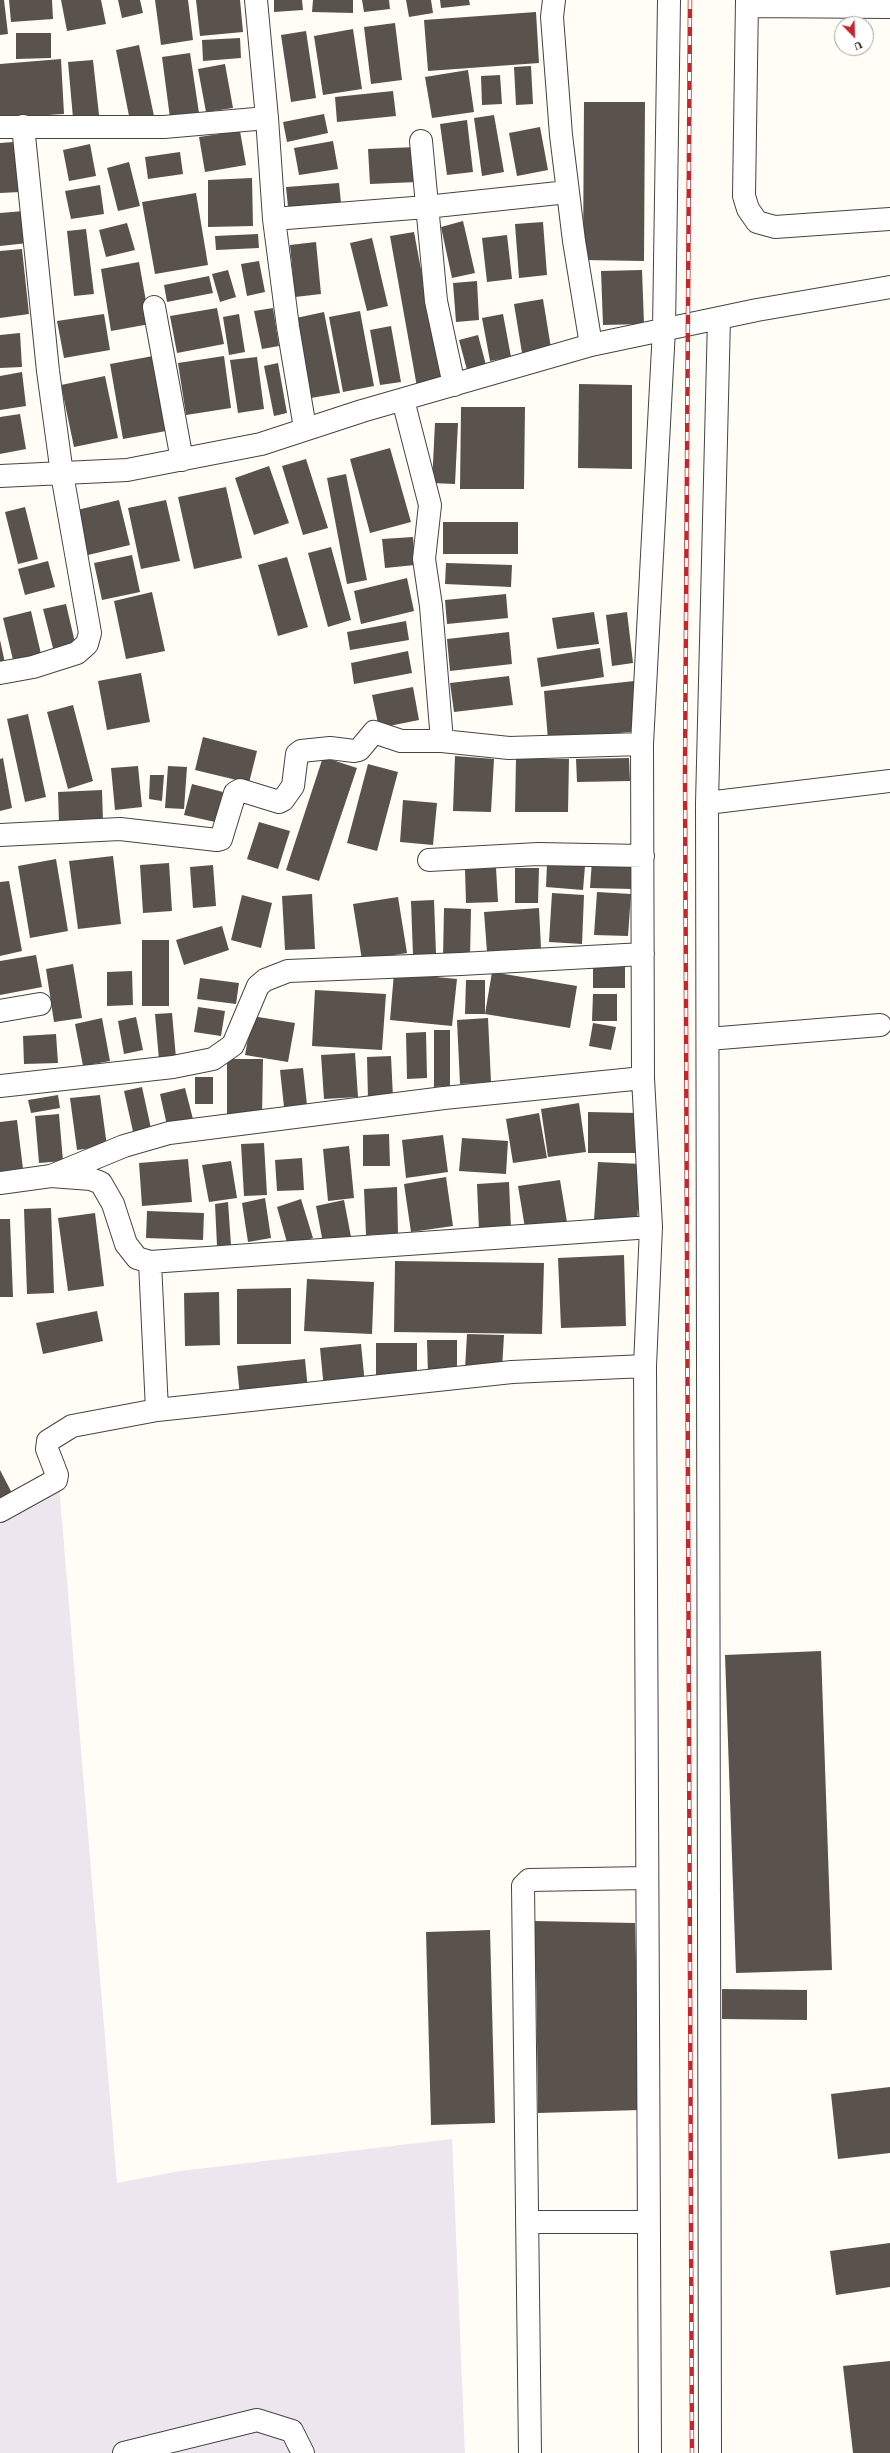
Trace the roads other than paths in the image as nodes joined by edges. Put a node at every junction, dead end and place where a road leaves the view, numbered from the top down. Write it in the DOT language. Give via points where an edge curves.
graph roads {
  1 [pos="256,0"];
  2 [pos="554,0"];
  3 [pos="669,0"];
  4 [pos="747,3"];
  5 [pos="890,8"];
  6 [pos="267,118"];
  7 [pos="23,126"];
  8 [pos="0,127"];
  9 [pos="421,141"];
  10 [pos="568,192"];
  11 [pos="426,207"];
  12 [pos="274,219"];
  13 [pos="890,219"];
  14 [pos="890,287"];
  15 [pos="154,307"];
  16 [pos="719,318"];
  17 [pos="664,329"];
  18 [pos="591,345"];
  19 [pos="454,385"];
  20 [pos="403,400"];
  21 [pos="305,428"];
  22 [pos="182,460"];
  23 [pos="62,474"];
  24 [pos="0,476"];
  25 [pos="0,673"];
  26 [pos="442,741"];
  27 [pos="642,744"];
  28 [pos="890,781"];
  29 [pos="706,803"];
  30 [pos="0,835"];
  31 [pos="643,856"];
  32 [pos="429,860"];
  33 [pos="643,954"];
  34 [pos="40,1004"];
  35 [pos="0,1011"];
  36 [pos="880,1025"];
  37 [pos="708,1039"];
  38 [pos="643,1078"];
  39 [pos="0,1086"];
  40 [pos="51,1176"];
  41 [pos="0,1183"];
  42 [pos="651,1227"];
  43 [pos="150,1262"];
  44 [pos="645,1366"];
  45 [pos="157,1410"];
  46 [pos="0,1511"];
  47 [pos="646,1878"];
  48 [pos="527,2222"];
  49 [pos="648,2222"];
  50 [pos="124,2453"];
  51 [pos="303,2453"];
  52 [pos="530,2453"];
  53 [pos="650,2453"];
  54 [pos="710,2453"];
  1 -- 6 [label="street"];
  2 -- 10 [label="street" via="552,17 560,127"];
  3 -- 17 [label="street"];
  4 -- 5 [label="street"];
  4 -- 13 [label="street" via="744,196 748,209 757,222 775,227"];
  6 -- 7 [label="street" via="164,127"];
  6 -- 12 [label="street"];
  7 -- 8 [label="street"];
  7 -- 23 [label="street" via="48,371"];
  9 -- 11 [label="street"];
  10 -- 11 [label="street"];
  10 -- 18 [label="street"];
  11 -- 12 [label="street"];
  11 -- 19 [label="street" via="436,301"];
  12 -- 21 [label="street"];
  14 -- 16 [label="street"];
  15 -- 22 [label="street"];
  16 -- 17 [label="street"];
  16 -- 29 [label="street"];
  17 -- 18 [label="street"];
  17 -- 27 [label="street"];
  18 -- 19 [label="street"];
  19 -- 20 [label="street"];
  20 -- 21 [label="street"];
  20 -- 26 [label="street" via="430,505 424,560"];
  21 -- 22 [label="street" via="261,444"];
  22 -- 23 [label="street" via="127,470"];
  23 -- 24 [label="street"];
  23 -- 25 [label="street" via="90,634 87,644 77,654 33,667"];
  26 -- 27 [label="street" via="509,748"];
  26 -- 30 [label="street" via="401,741 374,732 359,750 330,748 301,751 297,754 293,786 283,800 279,802 240,790 235,793 221,839 217,840 120,829"];
  27 -- 31 [label="street"];
  28 -- 29 [label="street"];
  29 -- 37 [label="street"];
  31 -- 32 [label="street" via="538,854"];
  31 -- 33 [label="street"];
  33 -- 38 [label="street"];
  33 -- 39 [label="street" via="288,971 265,980 258,986 233,1045 213,1059 173,1067"];
  34 -- 35 [label="street"];
  36 -- 37 [label="street"];
  37 -- 54 [label="street"];
  38 -- 40 [label="street" via="436,1099 169,1133 124,1146"];
  38 -- 42 [label="street"];
  40 -- 41 [label="street"];
  40 -- 43 [label="street" via="91,1179 101,1183 113,1204 126,1244 137,1258"];
  42 -- 43 [label="street"];
  42 -- 44 [label="street"];
  43 -- 45 [label="street"];
  44 -- 45 [label="street" via="512,1372"];
  44 -- 47 [label="street"];
  45 -- 46 [label="street" via="72,1426 48,1441 47,1449 57,1476 56,1480"];
  47 -- 48 [label="street" via="529,1880 523,1886"];
  47 -- 49 [label="street"];
  48 -- 49 [label="street"];
  48 -- 52 [label="street"];
  49 -- 53 [label="street"];
  50 -- 51 [label="street" via="258,2420 292,2431"];
}
